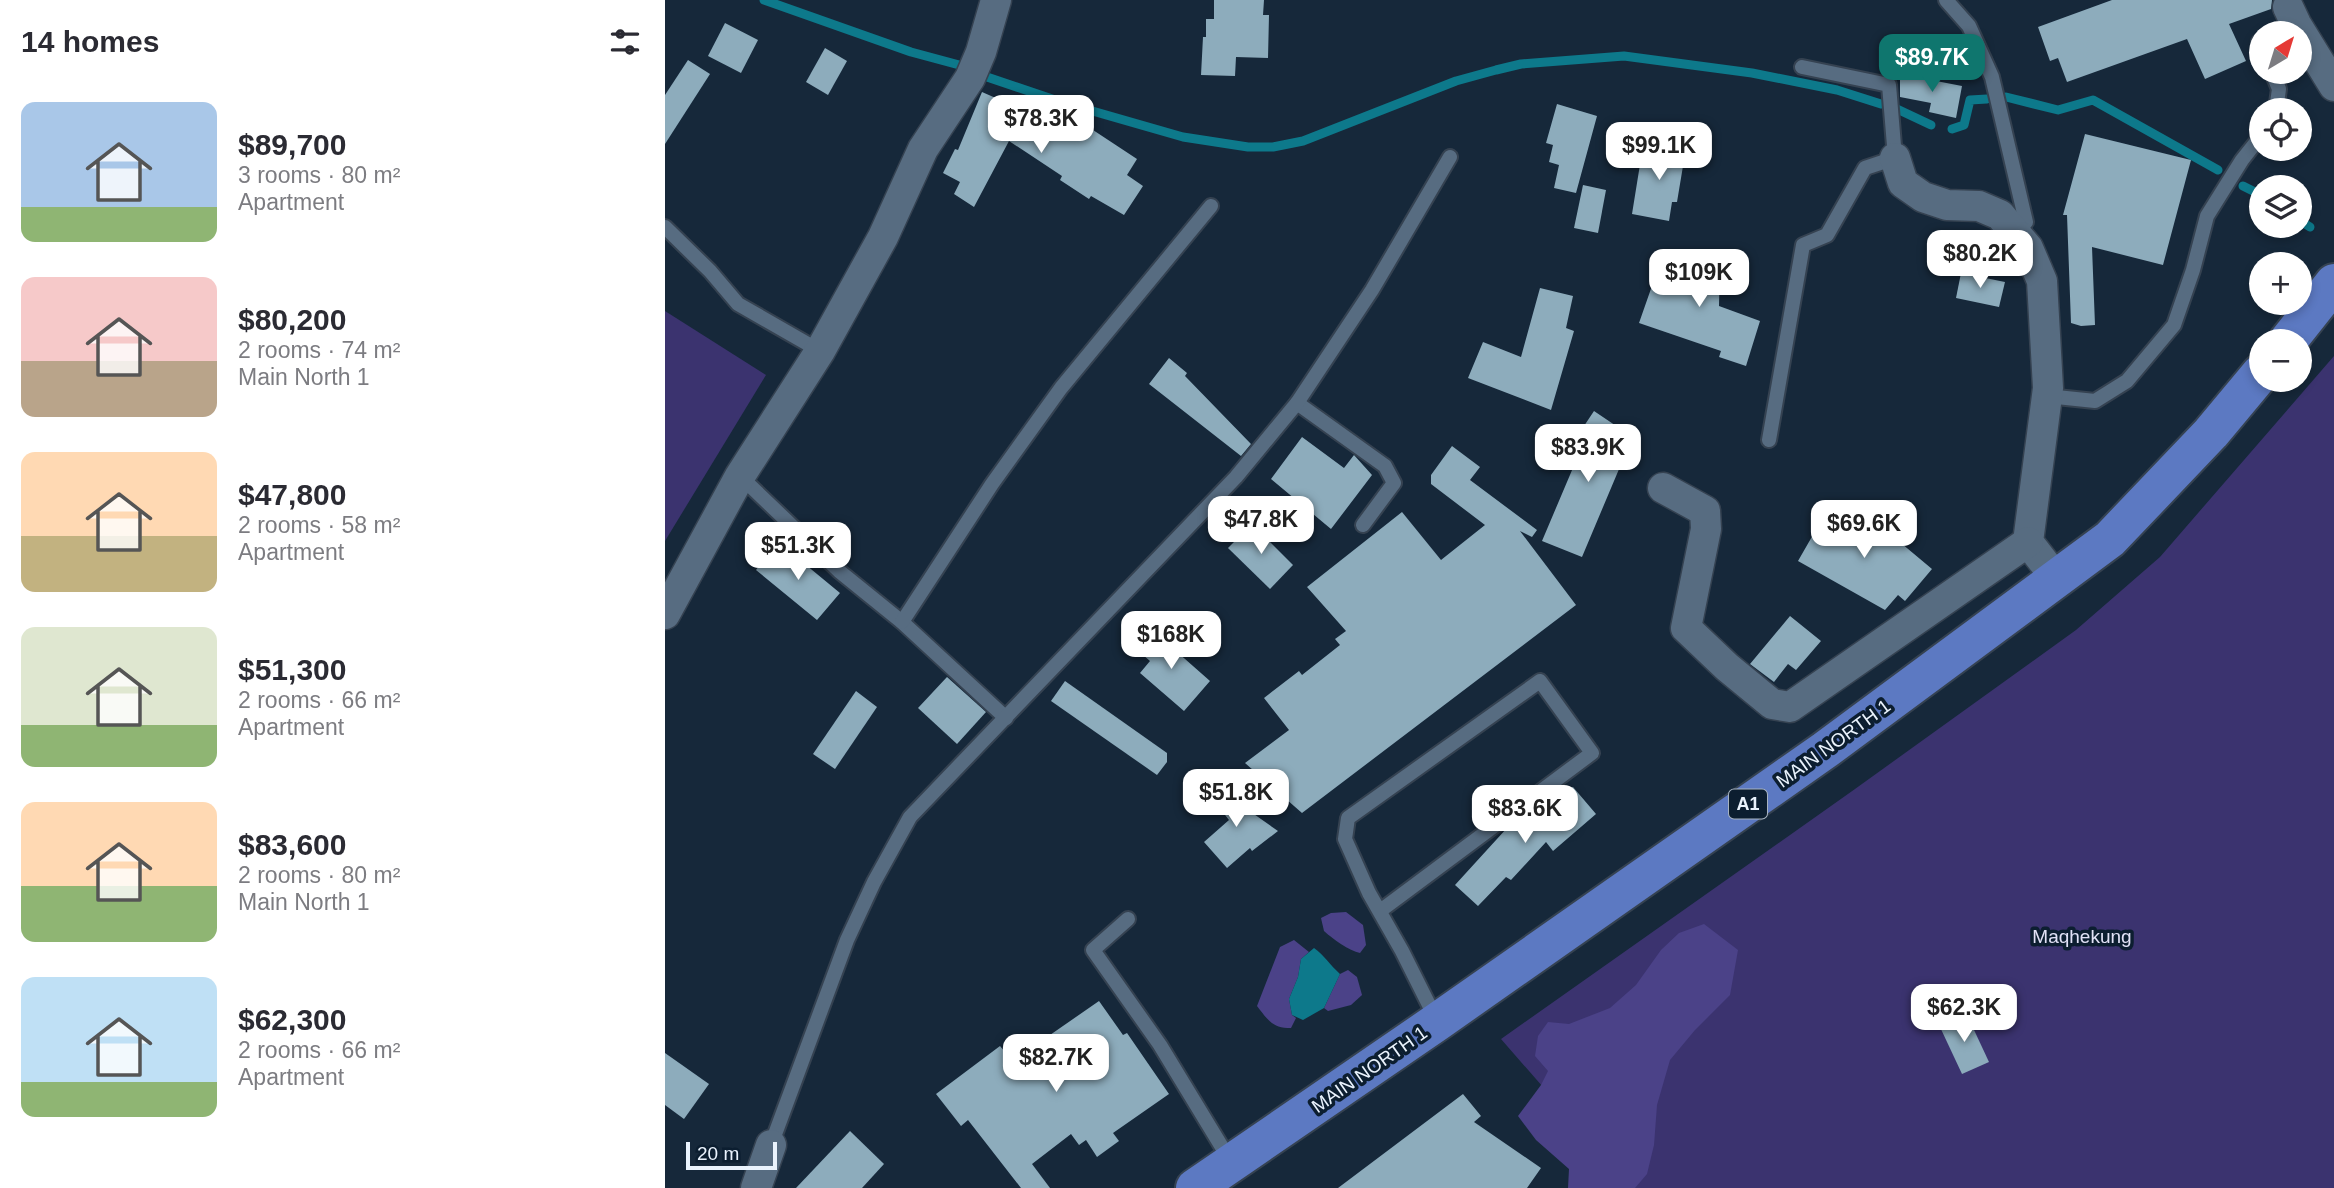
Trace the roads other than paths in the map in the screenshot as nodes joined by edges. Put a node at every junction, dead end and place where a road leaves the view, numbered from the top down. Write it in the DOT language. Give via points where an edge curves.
graph roads {
  1 [pos="996,0"];
  2 [pos="1947,0"];
  3 [pos="2289,15"];
  4 [pos="1802,67"];
  5 [pos="2334,86"];
  6 [pos="2249,151"];
  7 [pos="1450,157"];
  8 [pos="1895,158"];
  9 [pos="1211,206"];
  10 [pos="665,227"];
  11 [pos="2015,234"];
  12 [pos="2334,283"];
  13 [pos="2298,329"];
  14 [pos="820,351"];
  15 [pos="2249,387"];
  16 [pos="2047,396"];
  17 [pos="1297,403"];
  18 [pos="1769,440"];
  19 [pos="740,476"];
  20 [pos="1663,488"];
  21 [pos="1363,525"];
  22 [pos="2028,542"];
  23 [pos="2056,578"];
  24 [pos="665,614"];
  25 [pos="902,622"];
  26 [pos="1006,718"];
  27 [pos="1380,911"];
  28 [pos="1128,919"];
  29 [pos="1437,1022"];
  30 [pos="771,1145"];
  31 [pos="1232,1163"];
  32 [pos="756,1188"];
  33 [pos="1195,1188"];
  1 -- 14 [label="street" via="970,78 923,149 883,237"];
  2 -- 11 [label="lane" via="1969,26 1992,77 2026,222"];
  3 -- 5 [label="street"];
  4 -- 8 [label="lane" via="1889,85"];
  6 -- 16 [label="lane" via="2207,216 2174,325 2127,381 2095,401"];
  7 -- 17 [label="lane" via="1372,290"];
  8 -- 11 [label="street" via="1903,183 1923,197 1947,205 1979,206 2000,215"];
  8 -- 18 [label="lane" via="1865,168 1827,235 1803,245"];
  9 -- 25 [label="lane" via="1061,388"];
  10 -- 14 [label="lane" via="738,304"];
  11 -- 16 [label="street" via="2028,248 2042,281"];
  12 -- 13 [label="main road"];
  14 -- 19 [label="street"];
  15 -- 23 [label="main road, MAIN NORTH 1 / A1" via="2110,539"];
  16 -- 22 [label="street"];
  17 -- 21 [label="lane" via="1385,466 1394,483"];
  17 -- 26 [label="lane" via="1236,477"];
  19 -- 24 [label="street"];
  19 -- 25 [label="lane" via="839,571"];
  20 -- 22 [label="street" via="1705,511 1706,529 1686,628 1772,704 1790,708"];
  22 -- 23 [label="street"];
  23 -- 29 [label="main road, MAIN NORTH 1 / A1" via="1825,750"];
  25 -- 26 [label="lane"];
  26 -- 30 [label="lane" via="910,817 880,871 847,940"];
  27 -- 27 [label="lane" via="1592,752 1540,681 1348,818 1345,839"];
  27 -- 29 [label="lane"];
  28 -- 31 [label="lane" via="1093,950 1160,1045"];
  29 -- 31 [label="main road, MAIN NORTH 1 / A1"];
  30 -- 32 [label="street"];
  31 -- 33 [label="main road, MAIN NORTH 1 / A1"];
}
